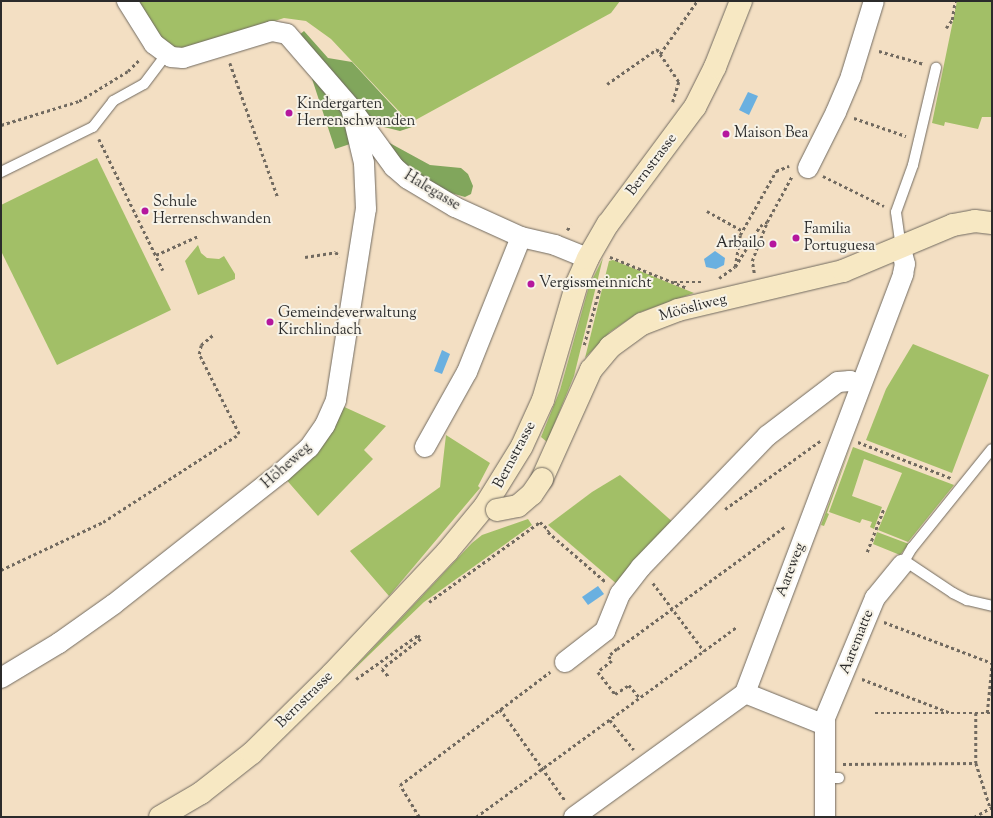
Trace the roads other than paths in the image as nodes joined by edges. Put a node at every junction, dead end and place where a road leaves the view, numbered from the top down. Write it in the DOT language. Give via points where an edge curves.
graph roads {
  1 [pos="127,1"];
  2 [pos="741,1"];
  3 [pos="874,1"];
  4 [pos="160,50"];
  5 [pos="936,68"];
  6 [pos="351,108"];
  7 [pos="799,167"];
  8 [pos="1,172"];
  9 [pos="992,223"];
  10 [pos="520,237"];
  11 [pos="901,249"];
  12 [pos="597,261"];
  13 [pos="860,384"];
  14 [pos="425,447"];
  15 [pos="992,449"];
  16 [pos="491,508"];
  17 [pos="903,563"];
  18 [pos="992,606"];
  19 [pos="565,662"];
  20 [pos="1,678"];
  21 [pos="744,693"];
  22 [pos="825,725"];
  23 [pos="575,816"];
  24 [pos="160,817"];
  25 [pos="826,817"];
  1 -- 4 [label="street"];
  2 -- 12 [label="main road, Bernstrasse" via="715,67 695,107 608,224"];
  3 -- 7 [label="street" via="862,46 836,112"];
  4 -- 6 [label="street, Halegasse" via="183,58 272,31 283,31"];
  4 -- 8 [label="lane" via="144,84 113,101 93,127"];
  5 -- 11 [label="lane" via="920,141 896,212"];
  6 -- 10 [label="street, Halegasse" via="380,150 408,179 455,206"];
  6 -- 20 [label="street, Höheweg" via="364,163 366,209 336,400 319,434 282,472 114,604 59,643"];
  9 -- 11 [label="main road, Möösliweg" via="975,221 953,225"];
  10 -- 12 [label="street, Halegasse" via="555,245"];
  10 -- 14 [label="street" via="467,372"];
  11 -- 13 [label="street, Aareweg" via="905,264 903,274"];
  11 -- 16 [label="main road, Möösliweg, bridge" via="843,271 658,316 642,324 610,347 591,370 542,479 532,494 518,506"];
  12 -- 16 [label="main road, Bernstrasse" via="576,283 543,400"];
  13 -- 19 [label="street" via="850,381 838,382 767,436 641,567 620,594 605,632"];
  13 -- 21 [label="street, Aareweg"];
  15 -- 17 [label="lane" via="912,548"];
  16 -- 24 [label="main road, Bernstrasse" via="332,674 227,774"];
  17 -- 18 [label="lane" via="966,600"];
  17 -- 22 [label="street, Aarematte" via="875,598 872,613 844,672 825,718"];
  21 -- 22 [label="street"];
  21 -- 23 [label="street"];
  22 -- 25 [label="street, Aarematte" via="832,778"];
}
